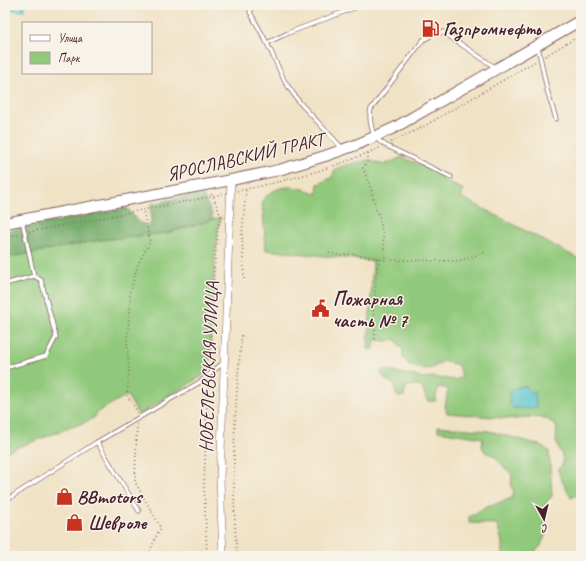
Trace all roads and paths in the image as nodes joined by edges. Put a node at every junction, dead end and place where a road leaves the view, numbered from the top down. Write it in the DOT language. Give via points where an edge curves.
graph roads {
  1 [pos="253,5"];
  2 [pos="362,5"];
  3 [pos="581,20"];
  4 [pos="439,34"];
  5 [pos="429,38"];
  6 [pos="267,43"];
  7 [pos="538,46"];
  8 [pos="498,69"];
  9 [pos="556,119"];
  10 [pos="374,137"];
  11 [pos="344,149"];
  12 [pos="368,153"];
  13 [pos="451,177"];
  14 [pos="231,180"];
  15 [pos="246,190"];
  16 [pos="221,217"];
  17 [pos="22,220"];
  18 [pos="5,223"];
  19 [pos="25,233"];
  20 [pos="5,237"];
  21 [pos="328,253"];
  22 [pos="484,253"];
  23 [pos="380,258"];
  24 [pos="385,260"];
  25 [pos="34,276"];
  26 [pos="244,279"];
  27 [pos="5,284"];
  28 [pos="242,333"];
  29 [pos="375,340"];
  30 [pos="224,362"];
  31 [pos="5,368"];
  32 [pos="208,376"];
  33 [pos="137,419"];
  34 [pos="97,442"];
  35 [pos="5,501"];
  36 [pos="139,511"];
  37 [pos="141,556"];
  38 [pos="147,556"];
  39 [pos="150,556"];
  40 [pos="207,556"];
  41 [pos="223,556"];
  42 [pos="237,556"];
  1 -- 6 [label="lane" via="250,12"];
  2 -- 6 [label="lane"];
  3 -- 7 [label="street, ЯРОСЛАВСКИЙ ТРАКТ"];
  4 -- 8 [label="lane" via="443,32"];
  5 -- 10 [label="lane" via="424,40 371,109 370,119"];
  6 -- 11 [label="lane" via="285,82 300,103"];
  7 -- 8 [label="street, ЯРОСЛАВСКИЙ ТРАКТ"];
  7 -- 9 [label="lane" via="546,90"];
  8 -- 10 [label="street, ЯРОСЛАВСКИЙ ТРАКТ"];
  10 -- 11 [label="street, ЯРОСЛАВСКИЙ ТРАКТ"];
  10 -- 13 [label="lane" via="385,145"];
  11 -- 14 [label="street, ЯРОСЛАВСКИЙ ТРАКТ" via="302,164"];
  12 -- 24 [label="path" via="368,160 363,168 380,216"];
  14 -- 17 [label="street, ЯРОСЛАВСКИЙ ТРАКТ"];
  14 -- 30 [label="street, НОБЕЛЕВСКАЯ УЛИЦА"];
  15 -- 26 [label="path" via="242,235"];
  16 -- 32 [label="path" via="214,271"];
  17 -- 18 [label="street, ЯРОСЛАВСКИЙ ТРАКТ"];
  17 -- 19 [label="lane"];
  19 -- 20 [label="path"];
  19 -- 25 [label="lane"];
  19 -- 33 [label="path" via="143,210 150,242 138,264 131,288 127,339 127,395 138,414"];
  21 -- 23 [label="path"];
  22 -- 24 [label="path" via="458,261"];
  23 -- 24 [label="path"];
  23 -- 29 [label="path" via="373,314"];
  25 -- 27 [label="lane"];
  25 -- 31 [label="lane" via="41,280 56,337 46,356"];
  28 -- 42 [label="path" via="233,451"];
  30 -- 32 [label="lane"];
  30 -- 41 [label="street, НОБЕЛЕВСКАЯ УЛИЦА" via="220,479"];
  32 -- 33 [label="lane"];
  32 -- 40 [label="path" via="204,474"];
  33 -- 34 [label="lane"];
  33 -- 38 [label="path" via="135,482 161,528"];
  34 -- 35 [label="lane"];
  34 -- 36 [label="lane"];
  37 -- 38 [label="lane"];
  38 -- 39 [label="lane"];
}
